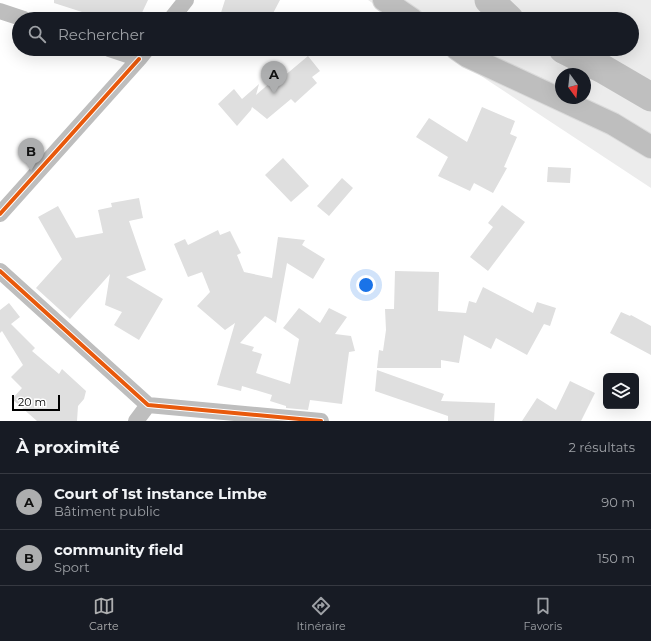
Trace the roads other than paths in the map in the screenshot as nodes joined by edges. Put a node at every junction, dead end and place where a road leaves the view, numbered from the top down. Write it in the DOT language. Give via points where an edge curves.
graph roads {
  1 [pos="186,0"];
  2 [pos="384,0"];
  3 [pos="0,10"];
  4 [pos="177,12"];
  5 [pos="402,12"];
  6 [pos="12,14"];
  7 [pos="141,56"];
  8 [pos="469,56"];
  9 [pos="651,147"];
  10 [pos="0,214"];
  11 [pos="0,271"];
  12 [pos="148,405"];
  13 [pos="136,421"];
  14 [pos="321,421"];
  1 -- 4 [label="street"];
  2 -- 5 [label="highway"];
  3 -- 6 [label="street"];
  7 -- 10 [label="street"];
  8 -- 9 [label="highway" via="613,124"];
  11 -- 12 [label="street"];
  12 -- 13 [label="street"];
  12 -- 14 [label="street"];
}
